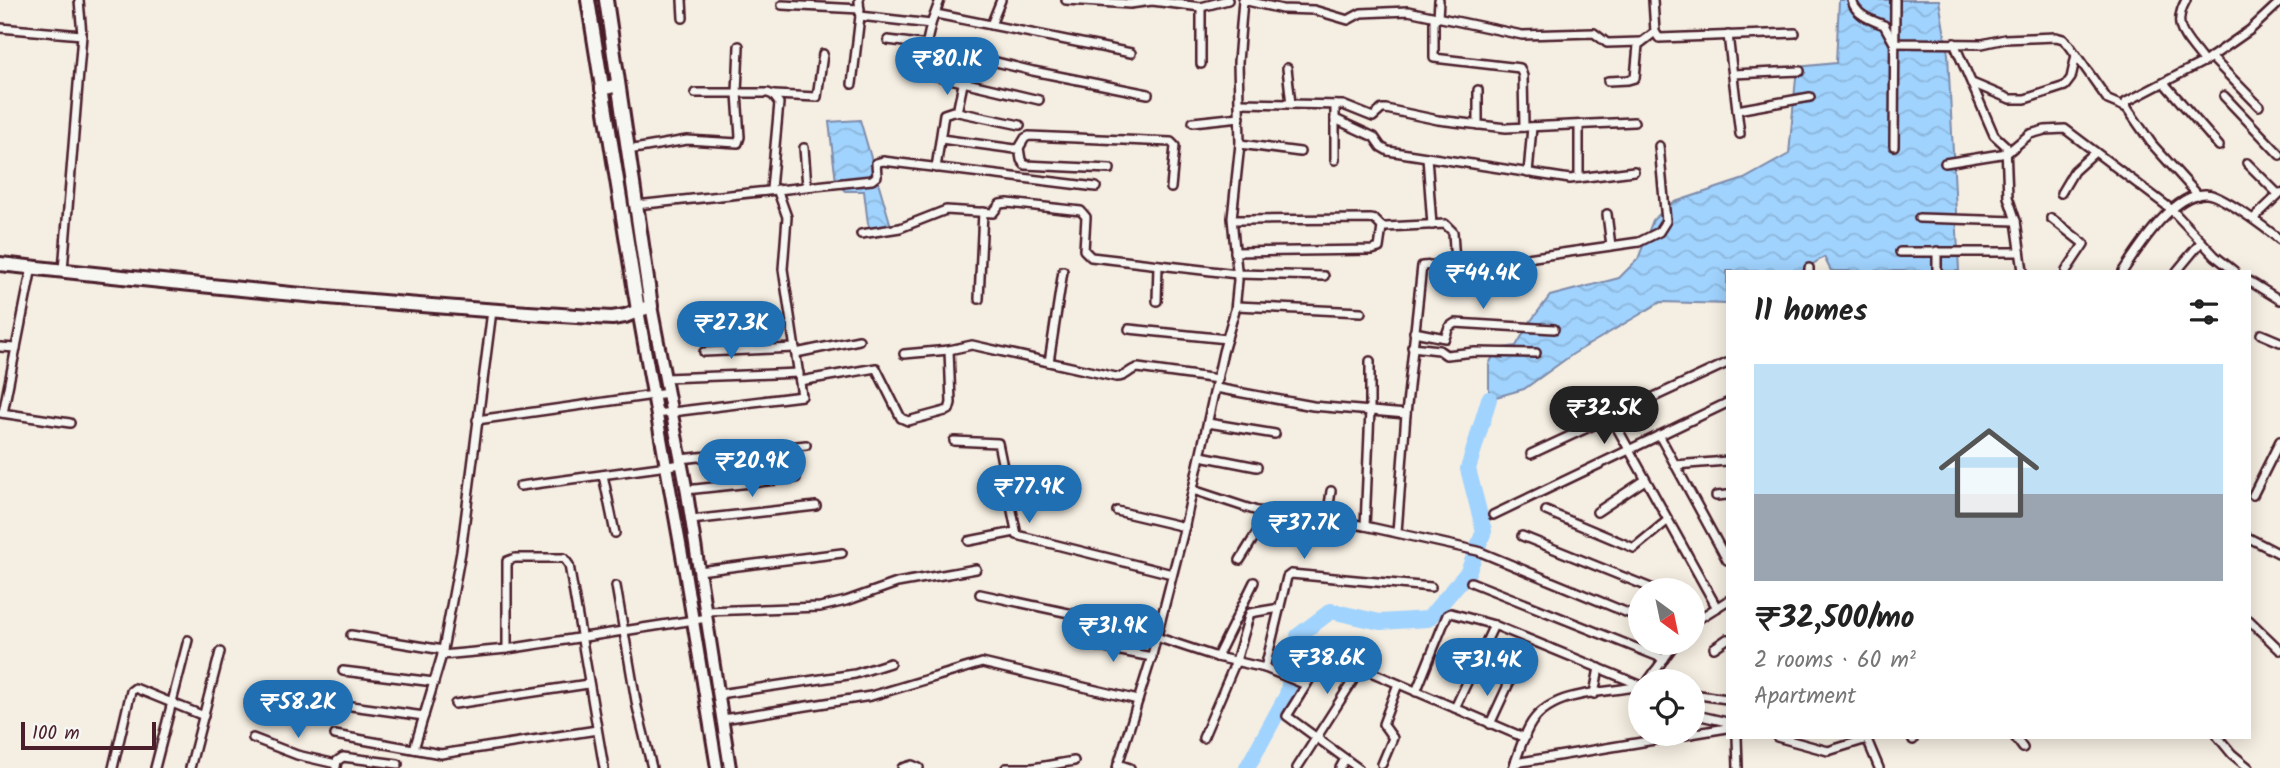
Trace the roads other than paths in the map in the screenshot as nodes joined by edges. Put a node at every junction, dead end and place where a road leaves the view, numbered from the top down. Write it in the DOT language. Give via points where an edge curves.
graph roads {
  1 [pos="79,0"];
  2 [pos="588,0"];
  3 [pos="606,0"];
  4 [pos="682,0"];
  5 [pos="859,0"];
  6 [pos="940,0"];
  7 [pos="1001,0"];
  8 [pos="1066,0"];
  9 [pos="1221,0"];
  10 [pos="1228,0"];
  11 [pos="1243,0"];
  12 [pos="1439,0"];
  13 [pos="1653,0"];
  14 [pos="1852,0"];
  15 [pos="1895,0"];
  16 [pos="2186,0"];
  17 [pos="2280,2"];
  18 [pos="782,5"];
  19 [pos="1201,7"];
  20 [pos="860,13"];
  21 [pos="936,14"];
  22 [pos="1436,17"];
  23 [pos="683,18"];
  24 [pos="931,24"];
  25 [pos="991,25"];
  26 [pos="0,28"];
  27 [pos="1655,32"];
  28 [pos="1795,33"];
  29 [pos="82,35"];
  30 [pos="1728,36"];
  31 [pos="888,40"];
  32 [pos="1641,42"];
  33 [pos="1894,43"];
  34 [pos="1954,44"];
  35 [pos="927,45"];
  36 [pos="739,46"];
  37 [pos="1131,53"];
  38 [pos="823,54"];
  39 [pos="2076,55"];
  40 [pos="2208,60"];
  41 [pos="1201,64"];
  42 [pos="1287,68"];
  43 [pos="1800,71"];
  44 [pos="1733,74"];
  45 [pos="1608,81"];
  46 [pos="1972,83"];
  47 [pos="2164,83"];
  48 [pos="852,84"];
  49 [pos="963,84"];
  50 [pos="618,85"];
  51 [pos="602,89"];
  52 [pos="1478,90"];
  53 [pos="695,93"];
  54 [pos="737,93"];
  55 [pos="1148,94"];
  56 [pos="773,95"];
  57 [pos="2224,96"];
  58 [pos="1810,97"];
  59 [pos="1039,100"];
  60 [pos="1240,103"];
  61 [pos="1292,104"];
  62 [pos="1335,105"];
  63 [pos="2259,106"];
  64 [pos="2127,108"];
  65 [pos="1737,110"];
  66 [pos="957,112"];
  67 [pos="1240,117"];
  68 [pos="1335,119"];
  69 [pos="1193,122"];
  70 [pos="1634,122"];
  71 [pos="1020,125"];
  72 [pos="1478,125"];
  73 [pos="1579,125"];
  74 [pos="1528,127"];
  75 [pos="1740,134"];
  76 [pos="941,139"];
  77 [pos="1240,144"];
  78 [pos="1659,146"];
  79 [pos="1894,146"];
  80 [pos="2220,146"];
  81 [pos="804,148"];
  82 [pos="1019,148"];
  83 [pos="627,150"];
  84 [pos="1300,152"];
  85 [pos="2095,152"];
  86 [pos="2007,153"];
  87 [pos="2280,155"];
  88 [pos="1427,157"];
  89 [pos="1335,160"];
  90 [pos="1945,163"];
  91 [pos="2247,163"];
  92 [pos="936,168"];
  93 [pos="1110,169"];
  94 [pos="1634,171"];
  95 [pos="1528,173"];
  96 [pos="1579,178"];
  97 [pos="807,186"];
  98 [pos="1096,187"];
  99 [pos="1171,188"];
  100 [pos="774,189"];
  101 [pos="2279,193"];
  102 [pos="2062,194"];
  103 [pos="2198,195"];
  104 [pos="635,205"];
  105 [pos="2171,209"];
  106 [pos="983,212"];
  107 [pos="1607,215"];
  108 [pos="1919,218"];
  109 [pos="2051,218"];
  110 [pos="2253,219"];
  111 [pos="1233,220"];
  112 [pos="2016,221"];
  113 [pos="1432,225"];
  114 [pos="1382,227"];
  115 [pos="861,234"];
  116 [pos="2280,240"];
  117 [pos="2201,242"];
  118 [pos="1611,246"];
  119 [pos="1937,251"];
  120 [pos="1235,252"];
  121 [pos="1900,252"];
  122 [pos="2020,252"];
  123 [pos="1455,262"];
  124 [pos="0,264"];
  125 [pos="1158,264"];
  126 [pos="32,267"];
  127 [pos="63,270"];
  128 [pos="1937,270"];
  129 [pos="2023,270"];
  130 [pos="2067,270"];
  131 [pos="2124,270"];
  132 [pos="2178,270"];
  133 [pos="2233,270"];
  134 [pos="1063,271"];
  135 [pos="1237,274"];
  136 [pos="1324,276"];
  137 [pos="2251,282"];
  138 [pos="979,299"];
  139 [pos="2280,300"];
  140 [pos="1157,301"];
  141 [pos="651,306"];
  142 [pos="1236,306"];
  143 [pos="638,310"];
  144 [pos="492,311"];
  145 [pos="1361,312"];
  146 [pos="1129,329"];
  147 [pos="1554,329"];
  148 [pos="1414,332"];
  149 [pos="2261,334"];
  150 [pos="1227,339"];
  151 [pos="859,340"];
  152 [pos="2280,342"];
  153 [pos="0,347"];
  154 [pos="1412,347"];
  155 [pos="16,348"];
  156 [pos="949,350"];
  157 [pos="795,351"];
  158 [pos="704,352"];
  159 [pos="1536,353"];
  160 [pos="904,354"];
  161 [pos="1370,361"];
  162 [pos="1049,362"];
  163 [pos="1726,363"];
  164 [pos="799,377"];
  165 [pos="665,378"];
  166 [pos="1217,379"];
  167 [pos="1216,388"];
  168 [pos="668,393"];
  169 [pos="653,394"];
  170 [pos="1726,403"];
  171 [pos="1370,410"];
  172 [pos="672,412"];
  173 [pos="2,413"];
  174 [pos="656,414"];
  175 [pos="1406,414"];
  176 [pos="1611,417"];
  177 [pos="477,420"];
  178 [pos="70,423"];
  179 [pos="1208,423"];
  180 [pos="1275,434"];
  181 [pos="1659,435"];
  182 [pos="954,441"];
  183 [pos="2280,441"];
  184 [pos="806,445"];
  185 [pos="1629,449"];
  186 [pos="1531,454"];
  187 [pos="1201,456"];
  188 [pos="1726,461"];
  189 [pos="681,462"];
  190 [pos="1675,465"];
  191 [pos="666,467"];
  192 [pos="1257,467"];
  193 [pos="603,475"];
  194 [pos="796,478"];
  195 [pos="1646,480"];
  196 [pos="520,486"];
  197 [pos="686,490"];
  198 [pos="1193,490"];
  199 [pos="1331,491"];
  200 [pos="1726,495"];
  201 [pos="2253,495"];
  202 [pos="1716,496"];
  203 [pos="816,506"];
  204 [pos="1117,511"];
  205 [pos="1546,511"];
  206 [pos="1597,512"];
  207 [pos="1269,513"];
  208 [pos="1493,515"];
  209 [pos="1327,519"];
  210 [pos="691,520"];
  211 [pos="1668,520"];
  212 [pos="1365,526"];
  213 [pos="1185,527"];
  214 [pos="1015,532"];
  215 [pos="1396,532"];
  216 [pos="615,533"];
  217 [pos="1522,536"];
  218 [pos="2251,539"];
  219 [pos="969,541"];
  220 [pos="2279,550"];
  221 [pos="842,552"];
  222 [pos="1726,558"];
  223 [pos="1240,560"];
  224 [pos="976,569"];
  225 [pos="699,571"];
  226 [pos="1172,574"];
  227 [pos="1628,579"];
  228 [pos="1254,582"];
  229 [pos="1471,582"];
  230 [pos="616,586"];
  231 [pos="1431,587"];
  232 [pos="980,594"];
  233 [pos="1726,602"];
  234 [pos="1280,608"];
  235 [pos="1717,608"];
  236 [pos="1628,613"];
  237 [pos="706,615"];
  238 [pos="1705,615"];
  239 [pos="693,620"];
  240 [pos="2251,622"];
  241 [pos="1494,625"];
  242 [pos="623,631"];
  243 [pos="1157,634"];
  244 [pos="351,635"];
  245 [pos="580,638"];
  246 [pos="188,640"];
  247 [pos="1726,640"];
  248 [pos="1080,643"];
  249 [pos="1310,646"];
  250 [pos="1714,648"];
  251 [pos="507,649"];
  252 [pos="2280,650"];
  253 [pos="220,652"];
  254 [pos="443,653"];
  255 [pos="1326,653"];
  256 [pos="1667,655"];
  257 [pos="1152,657"];
  258 [pos="1217,657"];
  259 [pos="1664,659"];
  260 [pos="1236,661"];
  261 [pos="890,663"];
  262 [pos="1265,668"];
  263 [pos="1361,668"];
  264 [pos="1599,668"];
  265 [pos="1656,669"];
  266 [pos="343,671"];
  267 [pos="1628,681"];
  268 [pos="434,682"];
  269 [pos="1508,683"];
  270 [pos="589,684"];
  271 [pos="1398,684"];
  272 [pos="1306,685"];
  273 [pos="1628,688"];
  274 [pos="1416,692"];
  275 [pos="719,694"];
  276 [pos="1594,694"];
  277 [pos="1705,696"];
  278 [pos="1726,699"];
  279 [pos="1138,700"];
  280 [pos="172,702"];
  281 [pos="454,704"];
  282 [pos="337,705"];
  283 [pos="1455,708"];
  284 [pos="204,716"];
  285 [pos="424,716"];
  286 [pos="1705,717"];
  287 [pos="723,719"];
  288 [pos="1726,722"];
  289 [pos="1490,723"];
  290 [pos="1726,728"];
  291 [pos="597,730"];
  292 [pos="335,735"];
  293 [pos="253,738"];
  294 [pos="1203,738"];
  295 [pos="1525,738"];
  296 [pos="1317,739"];
  297 [pos="1737,739"];
  298 [pos="1784,739"];
  299 [pos="1863,739"];
  300 [pos="1866,739"];
  301 [pos="2016,739"];
  302 [pos="2220,739"];
  303 [pos="2023,748"];
  304 [pos="414,749"];
  305 [pos="1345,759"];
  306 [pos="1074,761"];
  307 [pos="398,764"];
  308 [pos="1382,764"];
  309 [pos="2239,765"];
  310 [pos="336,766"];
  311 [pos="1118,766"];
  312 [pos="1514,766"];
  313 [pos="113,768"];
  314 [pos="155,768"];
  315 [pos="190,768"];
  316 [pos="604,768"];
  317 [pos="652,768"];
  318 [pos="717,768"];
  319 [pos="730,768"];
  320 [pos="902,768"];
  321 [pos="919,768"];
  322 [pos="1006,768"];
  323 [pos="1130,768"];
  324 [pos="1297,768"];
  325 [pos="1340,768"];
  326 [pos="1358,768"];
  327 [pos="1738,768"];
  328 [pos="1879,768"];
  329 [pos="2249,768"];
  1 -- 29 [label="street"];
  2 -- 51 [label="main road"];
  3 -- 50 [label="main road"];
  4 -- 23 [label="street"];
  5 -- 20 [label="street"];
  6 -- 21 [label="street"];
  7 -- 25 [label="street"];
  8 -- 19 [label="street"];
  9 -- 10 [label="street"];
  9 -- 19 [label="street"];
  11 -- 22 [label="street" via="1348,20 1361,13 1403,11"];
  11 -- 60 [label="street"];
  12 -- 22 [label="street"];
  13 -- 27 [label="street"];
  14 -- 33 [label="street" via="1856,10 1884,25"];
  15 -- 33 [label="street"];
  16 -- 40 [label="street" via="2179,24"];
  17 -- 40 [label="street"];
  18 -- 20 [label="street"];
  19 -- 41 [label="street"];
  20 -- 24 [label="street"];
  20 -- 48 [label="street"];
  21 -- 24 [label="street"];
  21 -- 25 [label="street"];
  22 -- 32 [label="street" via="1522,35 1594,33 1607,43"];
  22 -- 74 [label="street" via="1434,58 1522,71"];
  24 -- 35 [label="street"];
  25 -- 37 [label="street"];
  26 -- 29 [label="street"];
  27 -- 30 [label="street" via="1664,39"];
  27 -- 32 [label="street"];
  28 -- 30 [label="street"];
  29 -- 127 [label="street"];
  30 -- 44 [label="street"];
  31 -- 35 [label="street"];
  32 -- 45 [label="street" via="1634,78"];
  33 -- 34 [label="street"];
  33 -- 79 [label="street"];
  34 -- 39 [label="street" via="2056,37"];
  34 -- 46 [label="street"];
  35 -- 49 [label="street" via="920,72"];
  35 -- 55 [label="street"];
  36 -- 54 [label="street"];
  38 -- 56 [label="street" via="817,97"];
  39 -- 46 [label="street" via="2065,86 2025,99 2010,99"];
  39 -- 64 [label="street" via="2108,100"];
  40 -- 47 [label="street"];
  40 -- 63 [label="street"];
  42 -- 61 [label="street"];
  43 -- 44 [label="street"];
  44 -- 65 [label="street"];
  46 -- 86 [label="street"];
  47 -- 64 [label="street" via="2128,100"];
  47 -- 80 [label="street"];
  49 -- 59 [label="street"];
  49 -- 66 [label="street"];
  50 -- 51 [label="main road"];
  50 -- 83 [label="main road"];
  51 -- 143 [label="main road"];
  52 -- 72 [label="street"];
  53 -- 54 [label="street"];
  54 -- 56 [label="street"];
  54 -- 83 [label="street" via="738,143 687,140"];
  56 -- 100 [label="street" via="779,103"];
  57 -- 87 [label="street"];
  58 -- 65 [label="street"];
  60 -- 61 [label="street"];
  60 -- 67 [label="street"];
  61 -- 62 [label="street"];
  62 -- 68 [label="street"];
  62 -- 72 [label="street" via="1373,117 1386,108"];
  64 -- 103 [label="street"];
  65 -- 75 [label="street"];
  66 -- 71 [label="street"];
  66 -- 76 [label="street" via="944,114"];
  67 -- 69 [label="street"];
  67 -- 77 [label="street"];
  68 -- 88 [label="street" via="1374,137 1384,150"];
  68 -- 89 [label="street"];
  70 -- 73 [label="street"];
  72 -- 74 [label="street"];
  73 -- 74 [label="street"];
  73 -- 96 [label="street"];
  74 -- 95 [label="street"];
  76 -- 82 [label="street"];
  76 -- 92 [label="street"];
  77 -- 84 [label="street"];
  77 -- 111 [label="street"];
  78 -- 118 [label="street" via="1665,225 1644,240"];
  81 -- 97 [label="street"];
  82 -- 93 [label="street" via="1025,165"];
  82 -- 99 [label="street" via="1029,136 1171,142 1175,146"];
  83 -- 104 [label="main road"];
  85 -- 86 [label="street" via="2063,128 2030,134"];
  85 -- 102 [label="street" via="2074,171"];
  85 -- 105 [label="street"];
  86 -- 90 [label="street"];
  86 -- 112 [label="street" via="2008,197"];
  88 -- 95 [label="street"];
  88 -- 113 [label="street"];
  91 -- 101 [label="street"];
  92 -- 97 [label="street" via="879,161 873,180"];
  92 -- 98 [label="street"];
  94 -- 96 [label="street"];
  95 -- 96 [label="street"];
  97 -- 100 [label="street"];
  100 -- 104 [label="street"];
  100 -- 157 [label="street" via="788,221 783,269"];
  101 -- 110 [label="street"];
  103 -- 105 [label="street"];
  103 -- 110 [label="street" via="2209,194"];
  104 -- 141 [label="main road"];
  105 -- 117 [label="street"];
  105 -- 131 [label="street"];
  106 -- 115 [label="street" via="946,210 895,229"];
  106 -- 125 [label="street" via="996,211 1003,203 1081,211 1086,218 1083,246 1088,255"];
  106 -- 138 [label="street"];
  107 -- 118 [label="street"];
  108 -- 112 [label="street"];
  109 -- 130 [label="street" via="2084,244"];
  110 -- 116 [label="street"];
  111 -- 114 [label="street" via="1371,219"];
  111 -- 120 [label="street"];
  112 -- 122 [label="street"];
  113 -- 114 [label="street"];
  113 -- 123 [label="street" via="1451,228"];
  114 -- 120 [label="street" via="1381,244 1372,250"];
  117 -- 132 [label="street"];
  117 -- 133 [label="street"];
  118 -- 123 [label="street"];
  119 -- 121 [label="street"];
  119 -- 122 [label="street"];
  119 -- 128 [label="street"];
  120 -- 135 [label="street"];
  122 -- 129 [label="street"];
  123 -- 148 [label="street" via="1425,264 1420,269"];
  124 -- 126 [label="main road"];
  125 -- 135 [label="street"];
  125 -- 140 [label="street"];
  126 -- 127 [label="main road"];
  126 -- 155 [label="street"];
  127 -- 144 [label="main road" via="242,291"];
  134 -- 162 [label="street"];
  135 -- 136 [label="street"];
  135 -- 142 [label="street"];
  137 -- 139 [label="street"];
  141 -- 143 [label="main road"];
  141 -- 165 [label="main road"];
  142 -- 145 [label="street"];
  142 -- 150 [label="street"];
  143 -- 144 [label="main road" via="611,318"];
  143 -- 169 [label="main road"];
  144 -- 177 [label="street"];
  146 -- 150 [label="street"];
  147 -- 148 [label="street" via="1455,323 1445,338"];
  148 -- 154 [label="street"];
  149 -- 152 [label="street"];
  150 -- 166 [label="street"];
  151 -- 157 [label="street"];
  153 -- 155 [label="street"];
  154 -- 159 [label="street" via="1446,355"];
  154 -- 175 [label="street"];
  155 -- 173 [label="street"];
  156 -- 160 [label="street"];
  156 -- 162 [label="street" via="972,345"];
  156 -- 164 [label="street" via="949,410 908,421 901,418 876,368"];
  157 -- 158 [label="street"];
  157 -- 164 [label="street"];
  161 -- 171 [label="street"];
  162 -- 166 [label="street" via="1116,377 1138,368"];
  163 -- 176 [label="street"];
  164 -- 165 [label="street"];
  164 -- 172 [label="street" via="802,396 798,398"];
  165 -- 168 [label="main road"];
  166 -- 167 [label="street"];
  167 -- 171 [label="street" via="1313,406"];
  167 -- 179 [label="street"];
  168 -- 169 [label="street"];
  168 -- 172 [label="main road"];
  169 -- 174 [label="main road"];
  169 -- 177 [label="street"];
  170 -- 181 [label="street"];
  171 -- 175 [label="street"];
  171 -- 212 [label="street"];
  172 -- 174 [label="street"];
  172 -- 189 [label="main road"];
  173 -- 178 [label="street"];
  174 -- 191 [label="main road"];
  175 -- 215 [label="street"];
  176 -- 185 [label="street"];
  176 -- 186 [label="street"];
  177 -- 254 [label="street"];
  179 -- 180 [label="street"];
  179 -- 187 [label="street"];
  181 -- 185 [label="street"];
  181 -- 190 [label="street"];
  182 -- 214 [label="street" via="998,443"];
  183 -- 201 [label="street"];
  184 -- 189 [label="street"];
  185 -- 195 [label="street"];
  185 -- 208 [label="street"];
  187 -- 192 [label="street"];
  187 -- 198 [label="street"];
  188 -- 190 [label="street"];
  189 -- 191 [label="street"];
  189 -- 197 [label="main road"];
  190 -- 222 [label="street"];
  191 -- 193 [label="street"];
  191 -- 239 [label="main road"];
  193 -- 196 [label="street"];
  193 -- 216 [label="street"];
  194 -- 197 [label="street"];
  195 -- 206 [label="street"];
  195 -- 211 [label="street"];
  197 -- 210 [label="main road"];
  198 -- 207 [label="street"];
  198 -- 213 [label="street"];
  199 -- 209 [label="street"];
  200 -- 202 [label="street"];
  203 -- 210 [label="street"];
  204 -- 213 [label="street"];
  205 -- 211 [label="street" via="1634,548"];
  207 -- 209 [label="street"];
  207 -- 223 [label="street"];
  209 -- 212 [label="street"];
  210 -- 225 [label="main road"];
  211 -- 235 [label="street"];
  212 -- 215 [label="street"];
  213 -- 226 [label="street"];
  214 -- 219 [label="street"];
  214 -- 226 [label="street" via="1021,538"];
  215 -- 236 [label="street" via="1478,551"];
  217 -- 227 [label="street"];
  218 -- 220 [label="street"];
  221 -- 225 [label="street"];
  224 -- 237 [label="street" via="897,583 820,607"];
  225 -- 237 [label="main road"];
  226 -- 243 [label="street"];
  228 -- 258 [label="street"];
  229 -- 259 [label="street"];
  230 -- 242 [label="street"];
  231 -- 234 [label="street" via="1291,574"];
  232 -- 243 [label="street"];
  233 -- 235 [label="street"];
  234 -- 260 [label="street" via="1250,613"];
  234 -- 262 [label="street"];
  235 -- 238 [label="street"];
  237 -- 239 [label="street"];
  237 -- 275 [label="main road"];
  239 -- 242 [label="street"];
  239 -- 318 [label="main road"];
  240 -- 252 [label="street"];
  241 -- 264 [label="street"];
  241 -- 274 [label="street" via="1448,613"];
  241 -- 283 [label="street"];
  242 -- 245 [label="street"];
  242 -- 317 [label="street"];
  243 -- 257 [label="street"];
  243 -- 258 [label="street"];
  244 -- 254 [label="street"];
  245 -- 251 [label="street"];
  245 -- 251 [label="street" via="567,561 559,557 515,558 506,564"];
  245 -- 270 [label="street"];
  246 -- 280 [label="street"];
  247 -- 250 [label="street"];
  248 -- 257 [label="street"];
  249 -- 255 [label="street"];
  251 -- 254 [label="street"];
  253 -- 284 [label="street"];
  254 -- 268 [label="street"];
  255 -- 263 [label="street"];
  255 -- 272 [label="street"];
  256 -- 259 [label="street"];
  257 -- 279 [label="street"];
  258 -- 260 [label="street"];
  259 -- 265 [label="street"];
  260 -- 262 [label="street"];
  260 -- 294 [label="street"];
  261 -- 275 [label="street" via="855,674"];
  262 -- 272 [label="street"];
  263 -- 271 [label="street"];
  263 -- 296 [label="street"];
  264 -- 267 [label="street"];
  264 -- 276 [label="street"];
  266 -- 268 [label="street"];
  268 -- 285 [label="street"];
  269 -- 289 [label="street"];
  270 -- 281 [label="street"];
  270 -- 291 [label="street"];
  271 -- 274 [label="street"];
  271 -- 308 [label="street" via="1383,724 1393,738"];
  272 -- 296 [label="street" via="1287,716"];
  273 -- 276 [label="street"];
  274 -- 283 [label="street"];
  275 -- 287 [label="main road"];
  276 -- 295 [label="street" via="1552,704 1530,725"];
  277 -- 278 [label="street"];
  279 -- 287 [label="street" via="982,663 871,696"];
  279 -- 311 [label="street"];
  280 -- 284 [label="street"];
  280 -- 313 [label="street" via="139,688 131,691"];
  280 -- 314 [label="street"];
  282 -- 285 [label="street"];
  283 -- 289 [label="street"];
  284 -- 315 [label="street"];
  285 -- 304 [label="street"];
  286 -- 288 [label="street"];
  287 -- 319 [label="main road"];
  289 -- 295 [label="street"];
  290 -- 312 [label="street"];
  291 -- 304 [label="street" via="447,753"];
  291 -- 316 [label="street"];
  292 -- 304 [label="street"];
  293 -- 310 [label="street"];
  295 -- 312 [label="street"];
  296 -- 305 [label="street"];
  296 -- 324 [label="street"];
  297 -- 327 [label="street"];
  298 -- 299 [label="street" via="1828,751"];
  300 -- 328 [label="street"];
  301 -- 303 [label="street"];
  302 -- 309 [label="street"];
  305 -- 325 [label="street"];
  305 -- 326 [label="street"];
  306 -- 322 [label="street"];
  307 -- 310 [label="street" via="343,757"];
  309 -- 329 [label="street"];
  311 -- 323 [label="street"];
  320 -- 321 [label="street"];
}
